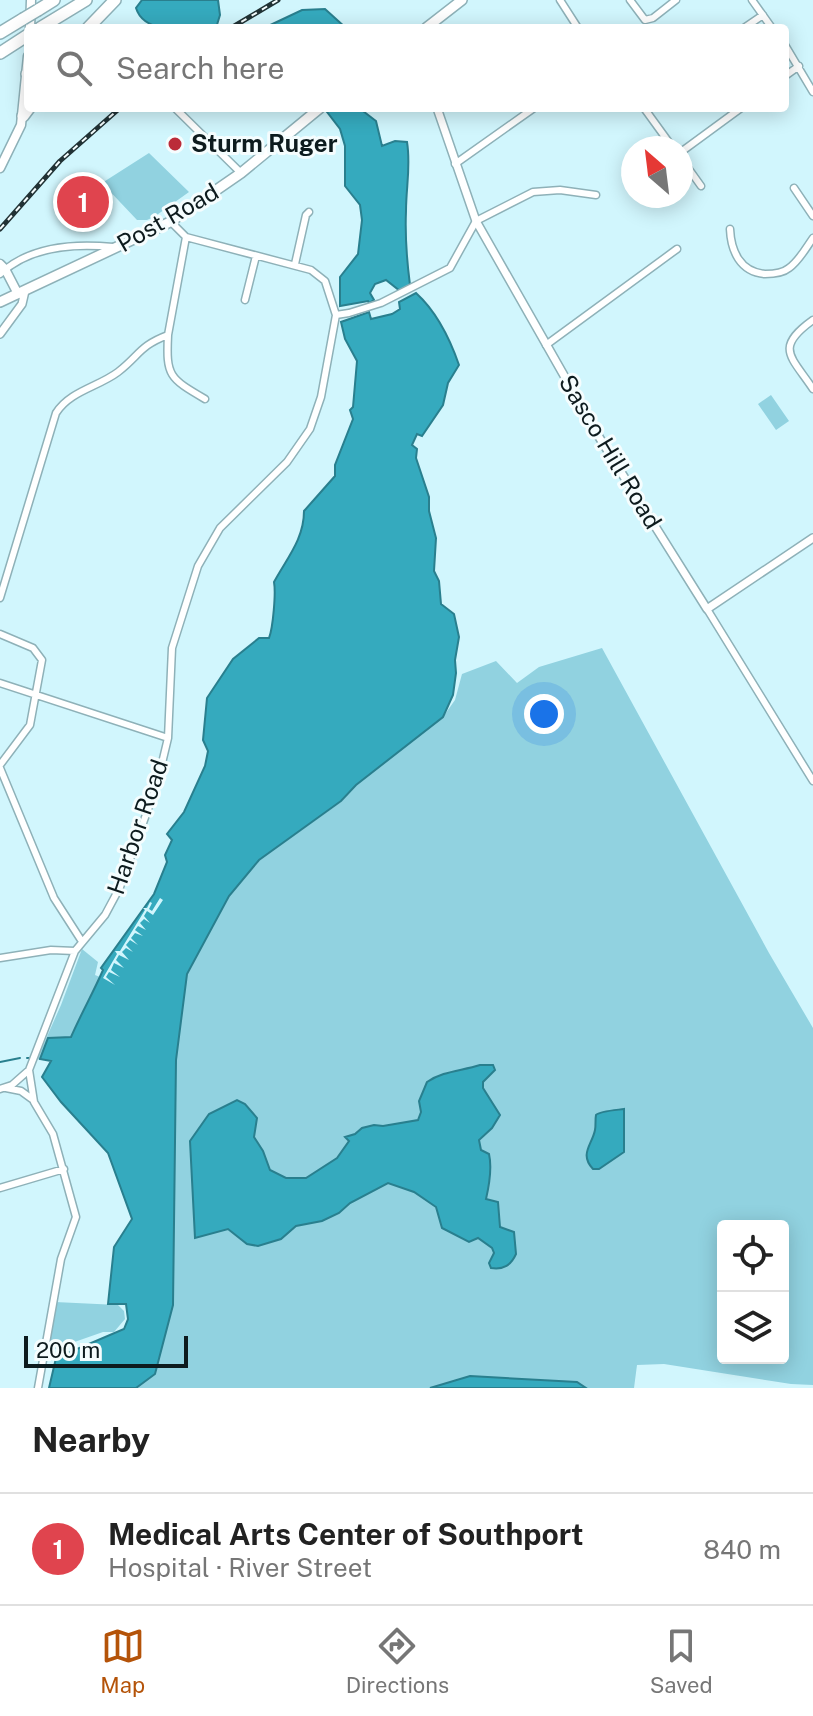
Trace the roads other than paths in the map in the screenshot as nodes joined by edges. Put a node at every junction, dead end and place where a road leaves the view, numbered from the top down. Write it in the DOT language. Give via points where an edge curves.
graph roads {
  1 [pos="54,0"];
  2 [pos="86,0"];
  3 [pos="115,0"];
  4 [pos="462,0"];
  5 [pos="560,0"];
  6 [pos="630,0"];
  7 [pos="676,0"];
  8 [pos="752,0"];
  9 [pos="35,5"];
  10 [pos="763,15"];
  11 [pos="26,24"];
  12 [pos="47,24"];
  13 [pos="92,24"];
  14 [pos="431,24"];
  15 [pos="575,24"];
  16 [pos="750,24"];
  17 [pos="769,24"];
  18 [pos="24,25"];
  19 [pos="0,33"];
  20 [pos="24,38"];
  21 [pos="789,51"];
  22 [pos="0,53"];
  23 [pos="799,66"];
  24 [pos="789,73"];
  25 [pos="813,92"];
  26 [pos="26,112"];
  27 [pos="179,112"];
  28 [pos="315,112"];
  29 [pos="438,112"];
  30 [pos="528,112"];
  31 [pos="647,112"];
  32 [pos="736,112"];
  33 [pos="664,136"];
  34 [pos="693,143"];
  35 [pos="455,164"];
  36 [pos="0,168"];
  37 [pos="241,173"];
  38 [pos="693,175"];
  39 [pos="701,186"];
  40 [pos="794,188"];
  41 [pos="596,195"];
  42 [pos="309,212"];
  43 [pos="813,216"];
  44 [pos="476,221"];
  45 [pos="170,222"];
  46 [pos="730,229"];
  47 [pos="186,237"];
  48 [pos="813,238"];
  49 [pos="117,248"];
  50 [pos="677,249"];
  51 [pos="256,256"];
  52 [pos="295,264"];
  53 [pos="2,269"];
  54 [pos="21,293"];
  55 [pos="245,300"];
  56 [pos="0,302"];
  57 [pos="336,315"];
  58 [pos="813,320"];
  59 [pos="0,334"];
  60 [pos="168,335"];
  61 [pos="546,345"];
  62 [pos="810,378"];
  63 [pos="813,389"];
  64 [pos="205,399"];
  65 [pos="812,540"];
  66 [pos="0,598"];
  67 [pos="707,609"];
  68 [pos="0,634"];
  69 [pos="0,683"];
  70 [pos="36,695"];
  71 [pos="168,738"];
  72 [pos="0,766"];
  73 [pos="813,781"];
  74 [pos="4,783"];
  75 [pos="81,940"];
  76 [pos="75,951"];
  77 [pos="0,958"];
  78 [pos="29,1070"];
  79 [pos="2,1088"];
  80 [pos="34,1102"];
  81 [pos="64,1169"];
  82 [pos="0,1188"];
  83 [pos="38,1388"];
  1 -- 9 [label="highway"];
  2 -- 12 [label="highway"];
  3 -- 13 [label="highway"];
  4 -- 14 [label="main road"];
  5 -- 15 [label="street"];
  6 -- 7 [label="street" via="645,20"];
  8 -- 10 [label="street"];
  9 -- 11 [label="highway, bridge"];
  10 -- 16 [label="street"];
  10 -- 17 [label="street"];
  18 -- 19 [label="highway"];
  20 -- 22 [label="highway"];
  21 -- 23 [label="street"];
  23 -- 24 [label="street"];
  23 -- 25 [label="street"];
  26 -- 36 [label="main road"];
  27 -- 37 [label="street"];
  28 -- 37 [label="main road, Post Road"];
  29 -- 35 [label="street, Sasco Hill Road"];
  30 -- 35 [label="street"];
  31 -- 33 [label="street"];
  32 -- 34 [label="street"];
  35 -- 44 [label="street, Sasco Hill Road"];
  37 -- 45 [label="main road, Post Road"];
  38 -- 39 [label="street"];
  40 -- 43 [label="street"];
  41 -- 44 [label="street" via="544,189"];
  42 -- 52 [label="street"];
  44 -- 57 [label="street" via="450,268 368,308"];
  44 -- 61 [label="street, Sasco Hill Road"];
  45 -- 47 [label="street"];
  45 -- 49 [label="main road, Post Road"];
  46 -- 48 [label="street" via="736,258 758,273 788,270"];
  47 -- 51 [label="street"];
  47 -- 60 [label="street"];
  49 -- 53 [label="street" via="33,252"];
  49 -- 54 [label="main road, Post Road"];
  50 -- 61 [label="street"];
  51 -- 52 [label="street"];
  51 -- 55 [label="street"];
  52 -- 57 [label="street" via="325,281"];
  53 -- 54 [label="main road"];
  54 -- 56 [label="main road, Post Road"];
  54 -- 59 [label="street" via="22,304"];
  57 -- 71 [label="street, Harbor Road" via="310,429 287,462 220,528 198,566 172,648"];
  58 -- 62 [label="street" via="789,343 793,360"];
  60 -- 64 [label="street" via="170,372"];
  60 -- 66 [label="street" via="142,347 117,373 71,398 56,413"];
  61 -- 67 [label="street, Sasco Hill Road"];
  62 -- 63 [label="street"];
  65 -- 67 [label="street"];
  67 -- 73 [label="street, Sasco Hill Road"];
  68 -- 70 [label="street" via="39,652"];
  69 -- 70 [label="street"];
  70 -- 71 [label="street"];
  70 -- 72 [label="street" via="30,725"];
  71 -- 75 [label="street, Harbor Road" via="120,887 105,915"];
  72 -- 74 [label="street"];
  74 -- 75 [label="street" via="54,898"];
  75 -- 76 [label="street, Harbor Road"];
  76 -- 77 [label="street"];
  76 -- 78 [label="street, Harbor Road"];
  78 -- 79 [label="street"];
  78 -- 80 [label="street"];
  79 -- 80 [label="street" via="21,1091"];
  80 -- 81 [label="street" via="53,1134"];
  81 -- 82 [label="street"];
  81 -- 83 [label="street" via="76,1217 59,1270"];
}
